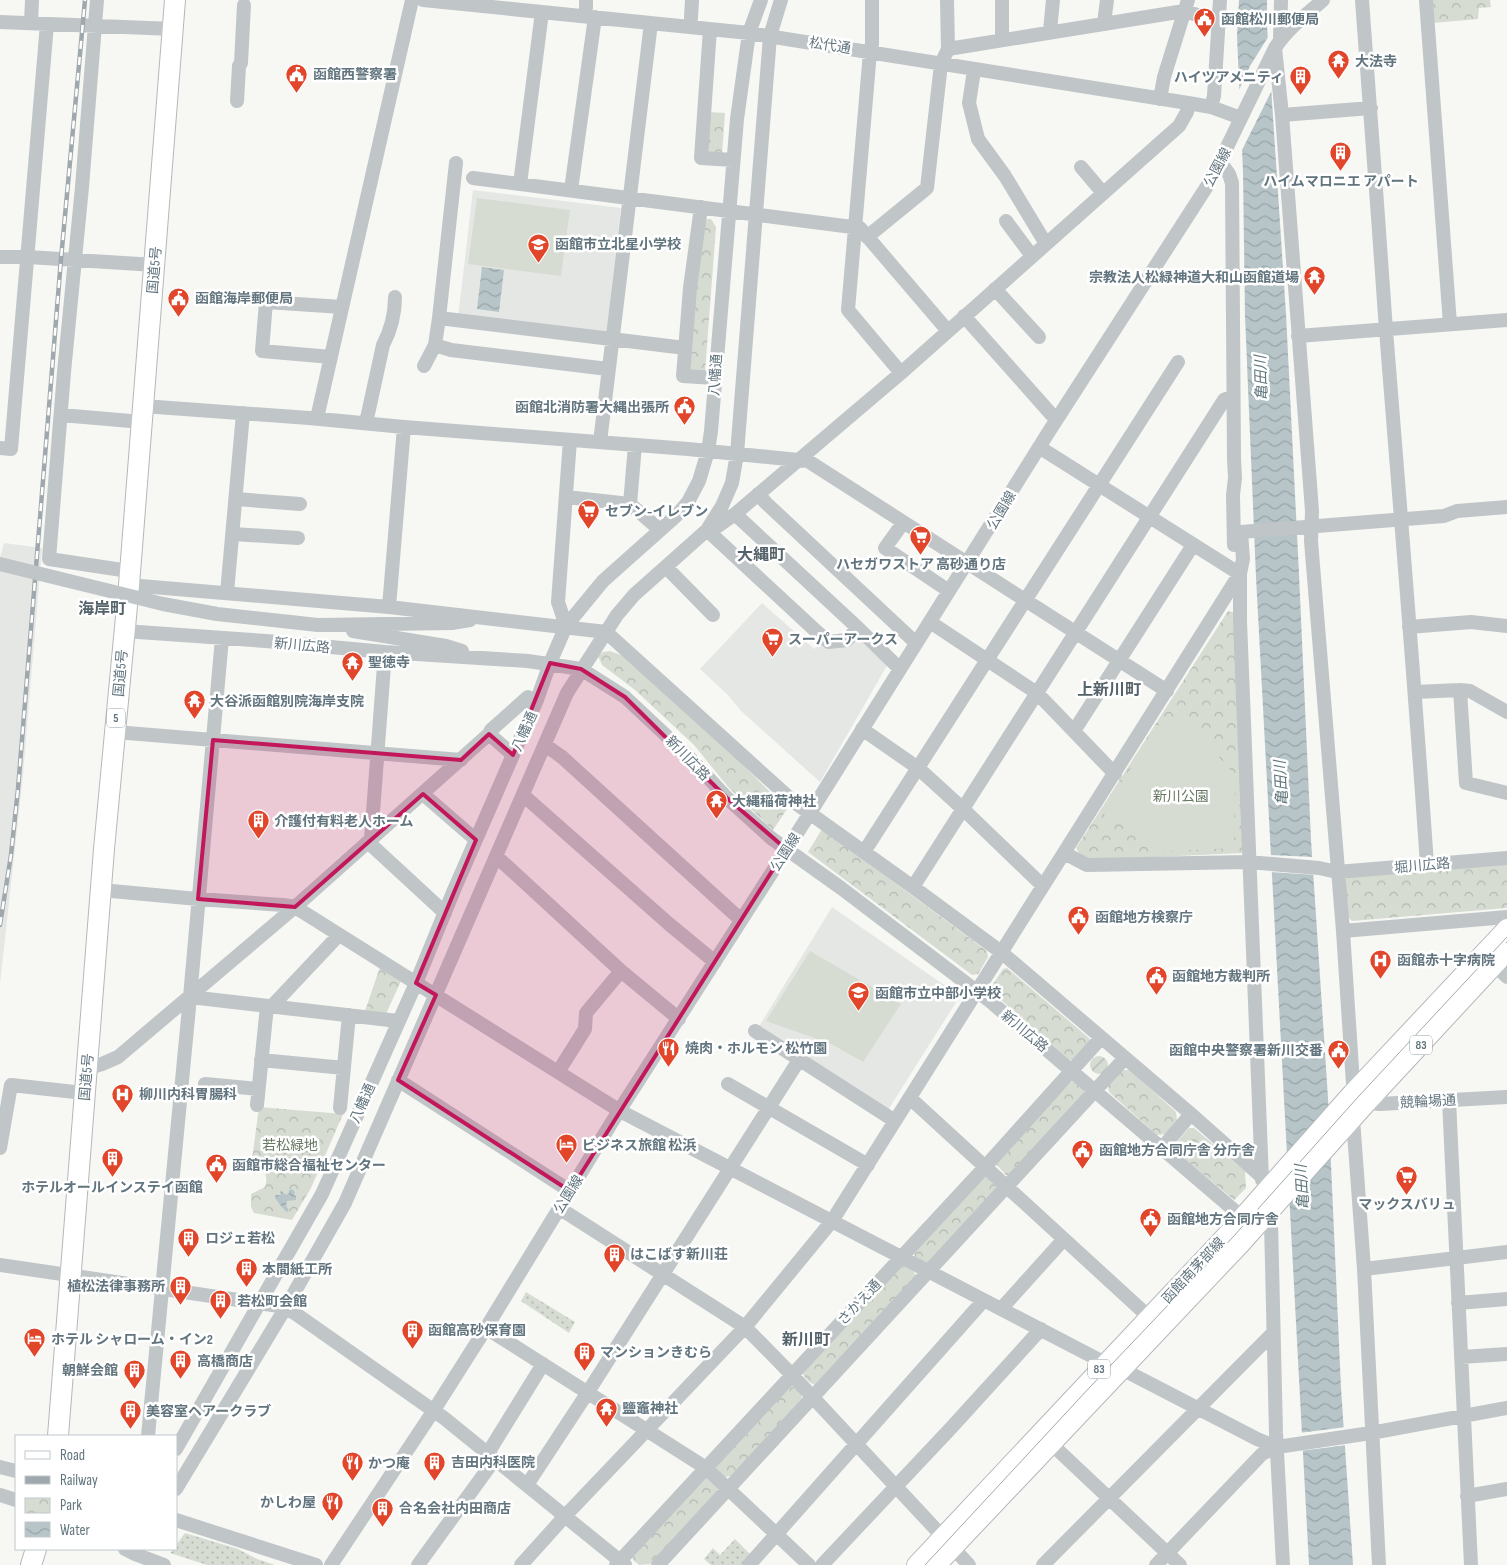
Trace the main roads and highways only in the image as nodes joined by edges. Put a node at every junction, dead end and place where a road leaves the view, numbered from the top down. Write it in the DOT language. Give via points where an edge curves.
graph roads {
  1 [pos="175,0"];
  2 [pos="1507,928"];
  3 [pos="1507,952"];
  4 [pos="1495,965"];
  5 [pos="1272,1185"];
  6 [pos="1113,1366"];
  7 [pos="58,1435"];
  8 [pos="947,1543"];
  9 [pos="36,1550"];
  10 [pos="31,1565"];
  11 [pos="916,1565"];
  12 [pos="938,1565"];
  1 -- 7 [label="highway, 国道5号 / 5"];
  2 -- 4 [label="main road, 函館南茅部線 / 83"];
  3 -- 4 [label="main road, 83"];
  4 -- 5 [label="main road, 函館南茅部線 / 83" via="1352,1093"];
  4 -- 5 [label="main road, 83" via="1335,1139"];
  5 -- 6 [label="main road, 函館南茅部線 / 83" via="1149,1317"];
  5 -- 6 [label="main road, 函館南茅部線 / 83" via="1269,1213"];
  6 -- 8 [label="main road, 函館南茅部線 / 83"];
  8 -- 11 [label="main road, 函館南茅部線 / 83"];
  8 -- 12 [label="main road, 函館南茅部線 / 83"];
  9 -- 10 [label="highway"];
}
